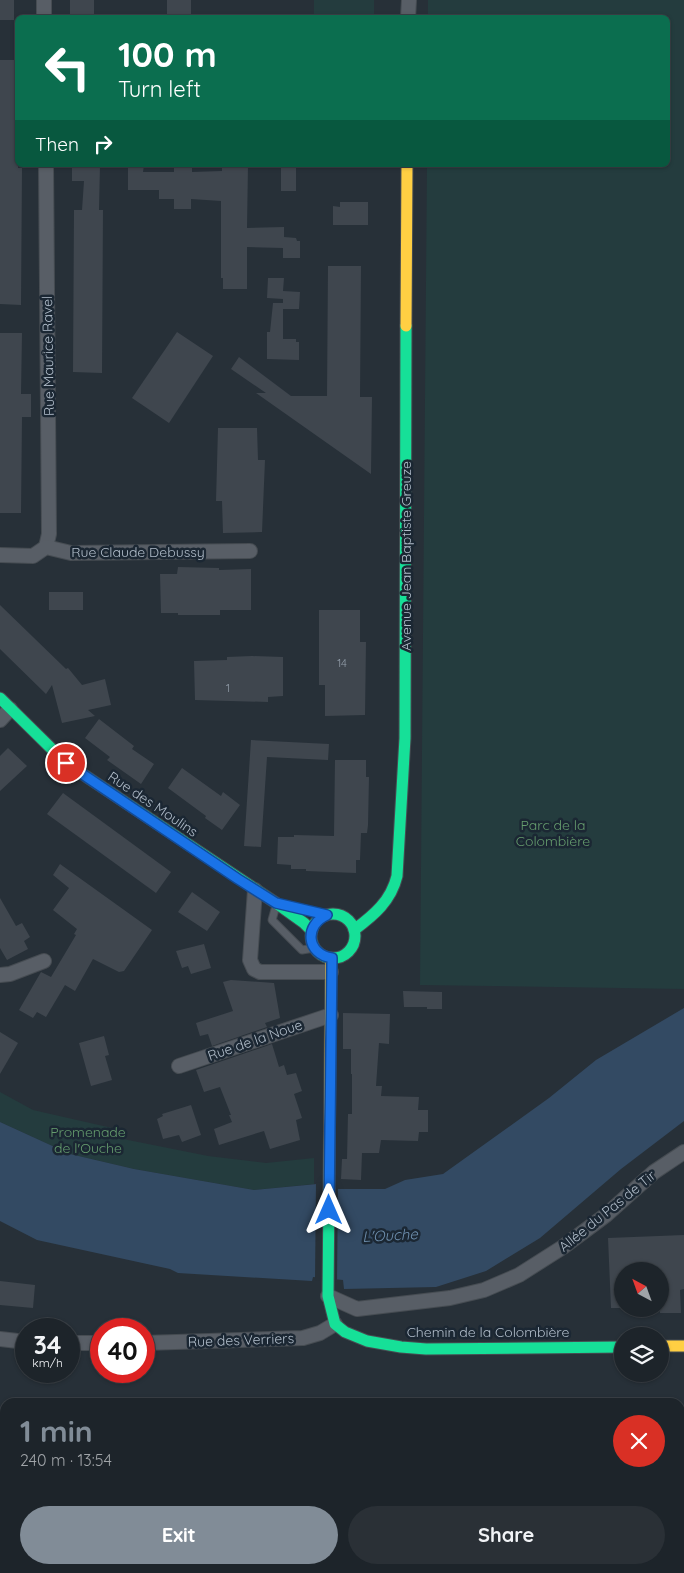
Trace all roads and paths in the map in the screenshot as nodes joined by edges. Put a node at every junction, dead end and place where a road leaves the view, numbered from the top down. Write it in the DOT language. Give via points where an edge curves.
graph roads {
  1 [pos="44,0"];
  2 [pos="409,0"];
  3 [pos="44,15"];
  4 [pos="408,15"];
  5 [pos="46,167"];
  6 [pos="407,167"];
  7 [pos="46,547"];
  8 [pos="250,551"];
  9 [pos="0,556"];
  10 [pos="0,698"];
  11 [pos="10,708"];
  12 [pos="0,720"];
  13 [pos="255,890"];
  14 [pos="276,903"];
  15 [pos="327,915"];
  16 [pos="354,930"];
  17 [pos="312,931"];
  18 [pos="314,948"];
  19 [pos="44,962"];
  20 [pos="331,965"];
  21 [pos="0,975"];
  22 [pos="331,1015"];
  23 [pos="179,1066"];
  24 [pos="684,1152"];
  25 [pos="328,1296"];
  26 [pos="335,1324"];
  27 [pos="0,1339"];
  28 [pos="15,1341"];
  29 [pos="155,1342"];
  30 [pos="669,1346"];
  31 [pos="684,1346"];
  32 [pos="614,1347"];
  1 -- 3 [label="street"];
  2 -- 4 [label="street"];
  5 -- 7 [label="street, Rue Maurice Ravel" via="49,534"];
  6 -- 16 [label="street, Avenue Jean Baptiste Greuze" via="405,738 397,876 394,890 386,903"];
  7 -- 8 [label="street, Rue Claude Debussy" via="71,553"];
  7 -- 9 [label="street" via="33,556"];
  10 -- 11 [label="street, Rue des Moulins"];
  11 -- 12 [label="street"];
  11 -- 13 [label="street, Rue des Moulins" via="66,763"];
  13 -- 14 [label="street, Rue des Moulins"];
  13 -- 20 [label="street" via="250,960 254,969 260,972"];
  14 -- 15 [label="street, Rue des Moulins"];
  14 -- 17 [label="street, Rue des Moulins"];
  14 -- 18 [label="lane" via="272,920 302,950"];
  15 -- 16 [label="street" via="344,917"];
  15 -- 17 [label="street" via="317,920"];
  16 -- 20 [label="street" via="352,947"];
  17 -- 18 [label="street"];
  18 -- 20 [label="street"];
  19 -- 21 [label="street"];
  20 -- 22 [label="street"];
  22 -- 23 [label="street, Rue de la Noue"];
  22 -- 25 [label="street"];
  24 -- 25 [label="street, Allée du Pas de Tir" via="654,1172 606,1215 563,1247 518,1275 484,1290 450,1298 357,1309"];
  25 -- 26 [label="street"];
  26 -- 29 [label="street, Rue des Verriers" via="303,1338"];
  26 -- 32 [label="street, Chemin de la Colombière" via="355,1338 405,1348"];
  27 -- 28 [label="street"];
  30 -- 31 [label="street"];
}
